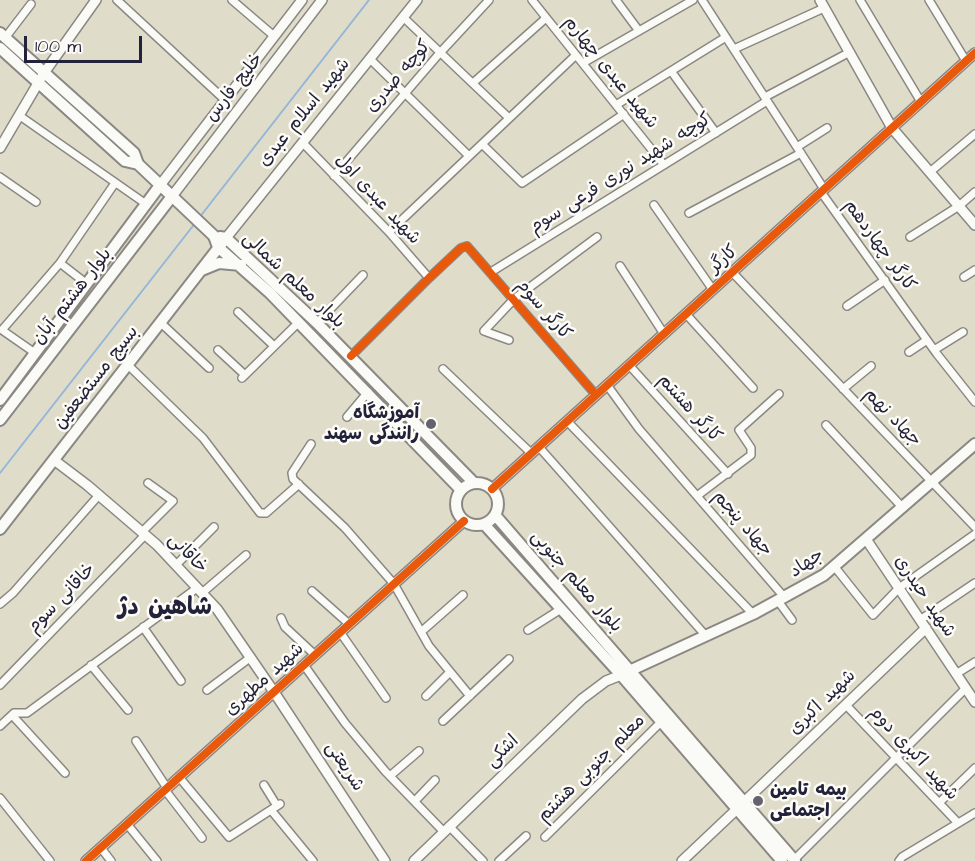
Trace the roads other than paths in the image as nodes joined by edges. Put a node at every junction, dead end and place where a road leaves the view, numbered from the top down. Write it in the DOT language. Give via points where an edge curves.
graph roads {
  1 [pos="96,0"];
  2 [pos="117,0"];
  3 [pos="232,0"];
  4 [pos="302,0"];
  5 [pos="322,0"];
  6 [pos="417,0"];
  7 [pos="489,0"];
  8 [pos="532,0"];
  9 [pos="616,0"];
  10 [pos="693,0"];
  11 [pos="715,0"];
  12 [pos="860,0"];
  13 [pos="929,0"];
  14 [pos="704,2"];
  15 [pos="31,4"];
  16 [pos="822,4"];
  17 [pos="403,17"];
  18 [pos="546,18"];
  19 [pos="639,31"];
  20 [pos="274,36"];
  21 [pos="726,37"];
  22 [pos="2,40"];
  23 [pos="734,49"];
  24 [pos="440,52"];
  25 [pos="850,52"];
  26 [pos="975,53"];
  27 [pos="576,55"];
  28 [pos="370,59"];
  29 [pos="966,61"];
  30 [pos="583,63"];
  31 [pos="671,71"];
  32 [pos="42,78"];
  33 [pos="473,83"];
  34 [pos="405,93"];
  35 [pos="766,99"];
  36 [pos="226,101"];
  37 [pos="921,102"];
  38 [pos="616,105"];
  39 [pos="624,114"];
  40 [pos="20,116"];
  41 [pos="509,118"];
  42 [pos="827,128"];
  43 [pos="892,128"];
  44 [pos="716,133"];
  45 [pos="975,134"];
  46 [pos="303,143"];
  47 [pos="482,144"];
  48 [pos="0,148"];
  49 [pos="799,150"];
  50 [pos="469,156"];
  51 [pos="664,165"];
  52 [pos="930,172"];
  53 [pos="334,176"];
  54 [pos="0,177"];
  55 [pos="115,183"];
  56 [pos="161,184"];
  57 [pos="823,190"];
  58 [pos="975,192"];
  59 [pos="173,195"];
  60 [pos="36,202"];
  61 [pos="146,204"];
  62 [pos="654,205"];
  63 [pos="959,206"];
  64 [pos="689,213"];
  65 [pos="975,225"];
  66 [pos="389,232"];
  67 [pos="216,237"];
  68 [pos="597,237"];
  69 [pos="910,237"];
  70 [pos="60,263"];
  71 [pos="241,265"];
  72 [pos="620,266"];
  73 [pos="202,270"];
  74 [pos="975,270"];
  75 [pos="491,272"];
  76 [pos="732,272"];
  77 [pos="363,275"];
  78 [pos="964,277"];
  79 [pos="429,278"];
  80 [pos="885,280"];
  81 [pos="87,284"];
  82 [pos="713,290"];
  83 [pos="514,299"];
  84 [pos="847,306"];
  85 [pos="293,308"];
  86 [pos="238,312"];
  87 [pos="686,314"];
  88 [pos="299,322"];
  89 [pos="161,323"];
  90 [pos="317,323"];
  91 [pos="963,332"];
  92 [pos="664,334"];
  93 [pos="509,340"];
  94 [pos="927,340"];
  95 [pos="274,346"];
  96 [pos="218,350"];
  97 [pos="934,350"];
  98 [pos="909,352"];
  99 [pos="35,353"];
  100 [pos="351,357"];
  101 [pos="128,365"];
  102 [pos="629,365"];
  103 [pos="871,366"];
  104 [pos="209,368"];
  105 [pos="443,369"];
  106 [pos="607,385"];
  107 [pos="753,388"];
  108 [pos="843,389"];
  109 [pos="368,392"];
  110 [pos="779,394"];
  111 [pos="597,395"];
  112 [pos="0,400"];
  113 [pos="975,402"];
  114 [pos="347,417"];
  115 [pos="0,418"];
  116 [pos="567,421"];
  117 [pos="825,425"];
  118 [pos="311,444"];
  119 [pos="974,447"];
  120 [pos="535,450"];
  121 [pos="54,460"];
  122 [pos="728,474"];
  123 [pos="473,482"];
  124 [pos="933,482"];
  125 [pos="148,483"];
  126 [pos="299,484"];
  127 [pos="460,489"];
  128 [pos="492,489"];
  129 [pos="99,495"];
  130 [pos="697,496"];
  131 [pos="903,508"];
  132 [pos="495,515"];
  133 [pos="464,521"];
  134 [pos="484,524"];
  135 [pos="214,527"];
  136 [pos="975,527"];
  137 [pos="0,529"];
  138 [pos="144,533"];
  139 [pos="975,534"];
  140 [pos="866,539"];
  141 [pos="246,555"];
  142 [pos="176,565"];
  143 [pos="834,566"];
  144 [pos="975,583"];
  145 [pos="394,584"];
  146 [pos="899,588"];
  147 [pos="200,590"];
  148 [pos="312,591"];
  149 [pos="463,595"];
  150 [pos="782,600"];
  151 [pos="0,604"];
  152 [pos="561,609"];
  153 [pos="753,614"];
  154 [pos="281,618"];
  155 [pos="792,620"];
  156 [pos="349,624"];
  157 [pos="923,624"];
  158 [pos="143,627"];
  159 [pos="528,630"];
  160 [pos="340,632"];
  161 [pos="421,632"];
  162 [pos="706,636"];
  163 [pos="315,655"];
  164 [pos="251,657"];
  165 [pos="509,659"];
  166 [pos="975,662"];
  167 [pos="93,664"];
  168 [pos="304,665"];
  169 [pos="632,670"];
  170 [pos="450,672"];
  171 [pos="956,674"];
  172 [pos="621,675"];
  173 [pos="182,681"];
  174 [pos="0,685"];
  175 [pos="966,688"];
  176 [pos="207,690"];
  177 [pos="274,692"];
  178 [pos="426,696"];
  179 [pos="470,696"];
  180 [pos="386,698"];
  181 [pos="975,702"];
  182 [pos="846,705"];
  183 [pos="128,710"];
  184 [pos="12,715"];
  185 [pos="442,721"];
  186 [pos="661,722"];
  187 [pos="0,726"];
  188 [pos="136,741"];
  189 [pos="419,751"];
  190 [pos="896,758"];
  191 [pos="975,768"];
  192 [pos="65,773"];
  193 [pos="390,776"];
  194 [pos="179,777"];
  195 [pos="435,780"];
  196 [pos="264,785"];
  197 [pos="166,789"];
  198 [pos="0,798"];
  199 [pos="415,801"];
  200 [pos="939,803"];
  201 [pos="740,806"];
  202 [pos="276,807"];
  203 [pos="975,813"];
  204 [pos="958,823"];
  205 [pos="128,824"];
  206 [pos="447,829"];
  207 [pos="526,836"];
  208 [pos="545,837"];
  209 [pos="202,838"];
  210 [pos="101,848"];
  211 [pos="795,860"];
  212 [pos="50,861"];
  213 [pos="86,861"];
  214 [pos="111,861"];
  215 [pos="157,861"];
  216 [pos="313,861"];
  217 [pos="386,861"];
  218 [pos="414,861"];
  219 [pos="483,861"];
  220 [pos="499,861"];
  221 [pos="682,861"];
  222 [pos="782,861"];
  223 [pos="899,861"];
  1 -- 32 [label="street"];
  2 -- 36 [label="street"];
  3 -- 20 [label="street"];
  4 -- 20 [label="street, خلیج فارس"];
  5 -- 59 [label="street, خلیج فارس"];
  6 -- 17 [label="street, شهید اسلام عبدی"];
  7 -- 24 [label="street, کوچه صدری"];
  8 -- 18 [label="street, شهید عبدی چهارم"];
  9 -- 19 [label="street"];
  10 -- 19 [label="street"];
  11 -- 14 [label="street"];
  12 -- 37 [label="street"];
  13 -- 29 [label="street"];
  14 -- 21 [label="street, کارگر چهاردهم"];
  15 -- 22 [label="street"];
  16 -- 23 [label="street"];
  16 -- 25 [label="street"];
  17 -- 24 [label="street"];
  17 -- 28 [label="street, شهید اسلام عبدی"];
  18 -- 27 [label="street, شهید عبدی چهارم"];
  18 -- 33 [label="street"];
  19 -- 30 [label="street"];
  20 -- 36 [label="street, خلیج فارس"];
  21 -- 23 [label="street, کارگر چهاردهم"];
  21 -- 31 [label="street"];
  22 -- 32 [label="main road"];
  23 -- 35 [label="street, کارگر چهاردهم"];
  24 -- 33 [label="street"];
  24 -- 34 [label="street, کوچه صدری"];
  25 -- 35 [label="street, کوچه شهید نوری فرعی سوم"];
  25 -- 43 [label="street"];
  26 -- 29 [label="street, کارگر"];
  27 -- 30 [label="street, شهید عبدی چهارم"];
  27 -- 41 [label="street"];
  28 -- 34 [label="street"];
  28 -- 46 [label="street, شهید اسلام عبدی"];
  29 -- 37 [label="street, کارگر"];
  30 -- 38 [label="street, شهید عبدی چهارم"];
  31 -- 38 [label="street"];
  31 -- 44 [label="street"];
  32 -- 40 [label="street"];
  32 -- 56 [label="main road" via="134,153 138,164"];
  33 -- 41 [label="street"];
  34 -- 50 [label="street"];
  34 -- 53 [label="street, کوچه صدری"];
  35 -- 44 [label="street, کوچه شهید نوری فرعی سوم"];
  35 -- 49 [label="street, کارگر چهاردهم"];
  36 -- 56 [label="street, خلیج فارس"];
  37 -- 43 [label="street, کارگر"];
  38 -- 39 [label="street, شهید عبدی چهارم"];
  39 -- 47 [label="street" via="522,183"];
  39 -- 51 [label="street, شهید عبدی چهارم"];
  40 -- 48 [label="street"];
  40 -- 55 [label="street"];
  41 -- 47 [label="street"];
  42 -- 49 [label="street"];
  43 -- 52 [label="street"];
  43 -- 57 [label="street, کارگر"];
  44 -- 51 [label="street, کوچه شهید نوری فرعی سوم"];
  45 -- 52 [label="street"];
  46 -- 53 [label="street, شهید عبدی اول"];
  46 -- 67 [label="street, شهید اسلام عبدی"];
  47 -- 50 [label="street"];
  49 -- 57 [label="street, کارگر چهاردهم"];
  49 -- 64 [label="street"];
  50 -- 66 [label="street"];
  51 -- 75 [label="street, کوچه شهید نوری فرعی سوم"];
  52 -- 63 [label="street"];
  53 -- 66 [label="street, شهید عبدی اول"];
  54 -- 60 [label="street"];
  55 -- 61 [label="street"];
  55 -- 70 [label="street"];
  56 -- 59 [label="main road"];
  56 -- 61 [label="main road, بلوار هشتم آبان"];
  57 -- 76 [label="street, کارگر"];
  57 -- 80 [label="street, کارگر چهاردهم"];
  58 -- 63 [label="street"];
  59 -- 67 [label="main road"];
  59 -- 115 [label="main road, بلوار هشتم آبان"];
  61 -- 81 [label="main road, بلوار هشتم آبان"];
  62 -- 82 [label="street"];
  63 -- 65 [label="street"];
  63 -- 69 [label="street"];
  66 -- 79 [label="street, شهید عبدی اول"];
  67 -- 71 [label="main road, بلوار معلم شمالی"];
  67 -- 73 [label="main road, بسیج مستضعفین"];
  67 -- 85 [label="main road, بلوار معلم شمالی"];
  68 -- 83 [label="street"];
  70 -- 81 [label="street"];
  70 -- 99 [label="street" via="2,330"];
  71 -- 73 [label="main road" via="219,263"];
  71 -- 85 [label="main road, بلوار معلم شمالی"];
  72 -- 92 [label="street"];
  73 -- 89 [label="main road, بسیج مستضعفین"];
  74 -- 78 [label="street"];
  75 -- 79 [label="street, کارگر سوم" via="467,246"];
  75 -- 83 [label="street, کارگر سوم"];
  76 -- 82 [label="street, کارگر"];
  76 -- 108 [label="street, جهاد نهم"];
  77 -- 90 [label="street"];
  79 -- 100 [label="street"];
  80 -- 84 [label="street"];
  80 -- 94 [label="street, کارگر چهاردهم"];
  81 -- 99 [label="main road, بلوار هشتم آبان"];
  82 -- 87 [label="street, کارگر"];
  83 -- 93 [label="street" via="484,331"];
  83 -- 111 [label="street, کارگر سوم"];
  85 -- 88 [label="main road, بلوار معلم شمالی"];
  85 -- 90 [label="main road, بلوار معلم شمالی"];
  86 -- 95 [label="street"];
  87 -- 92 [label="street, کارگر"];
  87 -- 107 [label="street"];
  88 -- 95 [label="street"];
  88 -- 109 [label="main road, بلوار معلم شمالی"];
  89 -- 101 [label="main road, بسیج مستضعفین"];
  89 -- 104 [label="street"];
  90 -- 100 [label="main road, بلوار معلم شمالی"];
  91 -- 97 [label="street"];
  92 -- 102 [label="street, کارگر"];
  94 -- 97 [label="street, کارگر چهاردهم"];
  94 -- 98 [label="street"];
  95 -- 96 [label="street" via="243,377"];
  97 -- 113 [label="street, کارگر چهاردهم"];
  99 -- 112 [label="main road, بلوار هشتم آبان"];
  100 -- 123 [label="main road, بلوار معلم شمالی"];
  101 -- 121 [label="main road, بسیج مستضعفین"];
  101 -- 126 [label="street" via="203,438 260,513 266,513"];
  102 -- 106 [label="street, کارگر"];
  102 -- 122 [label="street, کارگر هشتم"];
  103 -- 108 [label="street"];
  105 -- 120 [label="street"];
  106 -- 111 [label="street, کارگر"];
  106 -- 130 [label="street, جهاد پنجم"];
  108 -- 124 [label="street, جهاد نهم"];
  109 -- 114 [label="street"];
  109 -- 127 [label="main road, بلوار معلم شمالی"];
  110 -- 122 [label="street" via="740,428 751,455"];
  111 -- 116 [label="street, کارگر"];
  116 -- 120 [label="street, کارگر"];
  116 -- 153 [label="street"];
  117 -- 131 [label="street"];
  118 -- 126 [label="street" via="292,473"];
  119 -- 124 [label="main road, جهاد"];
  120 -- 128 [label="street, کارگر"];
  120 -- 162 [label="street"];
  121 -- 129 [label="street, خاقانی"];
  121 -- 137 [label="main road, بسیج مستضعفین"];
  122 -- 130 [label="street"];
  123 -- 127 [label="main road"];
  123 -- 128 [label="main road"];
  124 -- 131 [label="main road, جهاد"];
  124 -- 136 [label="street, جهاد نهم"];
  125 -- 138 [label="street, خاقانی سوم" via="173,501"];
  126 -- 145 [label="street" via="345,528"];
  127 -- 133 [label="main road" via="455,502"];
  128 -- 132 [label="main road" via="498,501"];
  129 -- 138 [label="street, خاقانی"];
  129 -- 151 [label="street"];
  130 -- 150 [label="street, جهاد پنجم"];
  131 -- 140 [label="main road, جهاد"];
  132 -- 134 [label="main road"];
  132 -- 169 [label="main road, بلوار معلم جنوبی"];
  133 -- 134 [label="main road"];
  133 -- 145 [label="street, شهید مطهری"];
  134 -- 152 [label="main road, بلوار معلم جنوبی"];
  135 -- 142 [label="street"];
  138 -- 142 [label="street, خاقانی"];
  138 -- 174 [label="street, خاقانی سوم"];
  139 -- 146 [label="street"];
  140 -- 143 [label="main road, جهاد"];
  140 -- 146 [label="street, شهید حیدری"];
  141 -- 147 [label="street"];
  142 -- 147 [label="street, خاقانی"];
  143 -- 146 [label="street" via="873,615"];
  143 -- 150 [label="main road, جهاد"];
  144 -- 157 [label="street"];
  145 -- 156 [label="street, شهید مطهری"];
  145 -- 161 [label="street"];
  146 -- 157 [label="street, شهید حیدری"];
  147 -- 158 [label="street"];
  147 -- 164 [label="street, خاقانی"];
  148 -- 156 [label="street"];
  149 -- 161 [label="street"];
  150 -- 153 [label="main road, جهاد"];
  150 -- 155 [label="street, جهاد پنجم"];
  152 -- 159 [label="street"];
  152 -- 172 [label="main road, بلوار معلم جنوبی"];
  153 -- 162 [label="main road, جهاد"];
  154 -- 163 [label="street" via="285,627"];
  156 -- 160 [label="street, شهید مطهری"];
  157 -- 171 [label="street, شهید حیدری"];
  157 -- 182 [label="street, شهید اکبری"];
  158 -- 167 [label="street"];
  158 -- 173 [label="street"];
  160 -- 163 [label="street, شهید مطهری"];
  160 -- 180 [label="street"];
  161 -- 170 [label="street"];
  162 -- 169 [label="main road, جهاد"];
  163 -- 168 [label="street, شهید مطهری"];
  164 -- 176 [label="street"];
  164 -- 177 [label="street, خاقانی"];
  165 -- 179 [label="street"];
  166 -- 171 [label="street"];
  167 -- 183 [label="street"];
  167 -- 184 [label="street" via="27,713"];
  168 -- 177 [label="street, شهید مطهری"];
  168 -- 193 [label="street" via="345,723"];
  169 -- 172 [label="main road"];
  169 -- 201 [label="main road, بلوار معلم جنوبی"];
  170 -- 178 [label="street"];
  170 -- 179 [label="street"];
  171 -- 175 [label="street, شهید حیدری"];
  172 -- 186 [label="main road, بلوار معلم جنوبی"];
  172 -- 206 [label="street, اشکی" via="588,694"];
  175 -- 181 [label="street, شهید حیدری"];
  175 -- 190 [label="street"];
  177 -- 194 [label="street, شهید مطهری"];
  177 -- 217 [label="street, شریعتی"];
  179 -- 185 [label="street"];
  182 -- 190 [label="street, شهید اکبری دوم"];
  182 -- 201 [label="street, شهید اکبری"];
  184 -- 187 [label="street"];
  184 -- 192 [label="street"];
  186 -- 201 [label="main road, بلوار معلم جنوبی"];
  186 -- 208 [label="street, معلم جنوبی هشتم"];
  188 -- 197 [label="street"];
  189 -- 193 [label="street"];
  190 -- 200 [label="street, شهید اکبری دوم"];
  190 -- 211 [label="street"];
  191 -- 200 [label="street"];
  193 -- 199 [label="street"];
  194 -- 197 [label="street, شهید مطهری"];
  194 -- 202 [label="street" via="229,837"];
  195 -- 199 [label="street"];
  196 -- 202 [label="street"];
  197 -- 205 [label="street, شهید مطهری"];
  197 -- 209 [label="street"];
  198 -- 212 [label="street"];
  199 -- 206 [label="street"];
  200 -- 204 [label="street, شهید اکبری دوم"];
  201 -- 211 [label="main road"];
  201 -- 221 [label="street, شهید اکبری"];
  201 -- 222 [label="main road"];
  202 -- 216 [label="street"];
  203 -- 204 [label="street"];
  204 -- 223 [label="street"];
  205 -- 210 [label="street, شهید مطهری"];
  205 -- 215 [label="street"];
  206 -- 218 [label="street, اشکی"];
  206 -- 219 [label="street"];
  207 -- 220 [label="street"];
  210 -- 213 [label="street, شهید مطهری"];
  210 -- 214 [label="street"];
}
